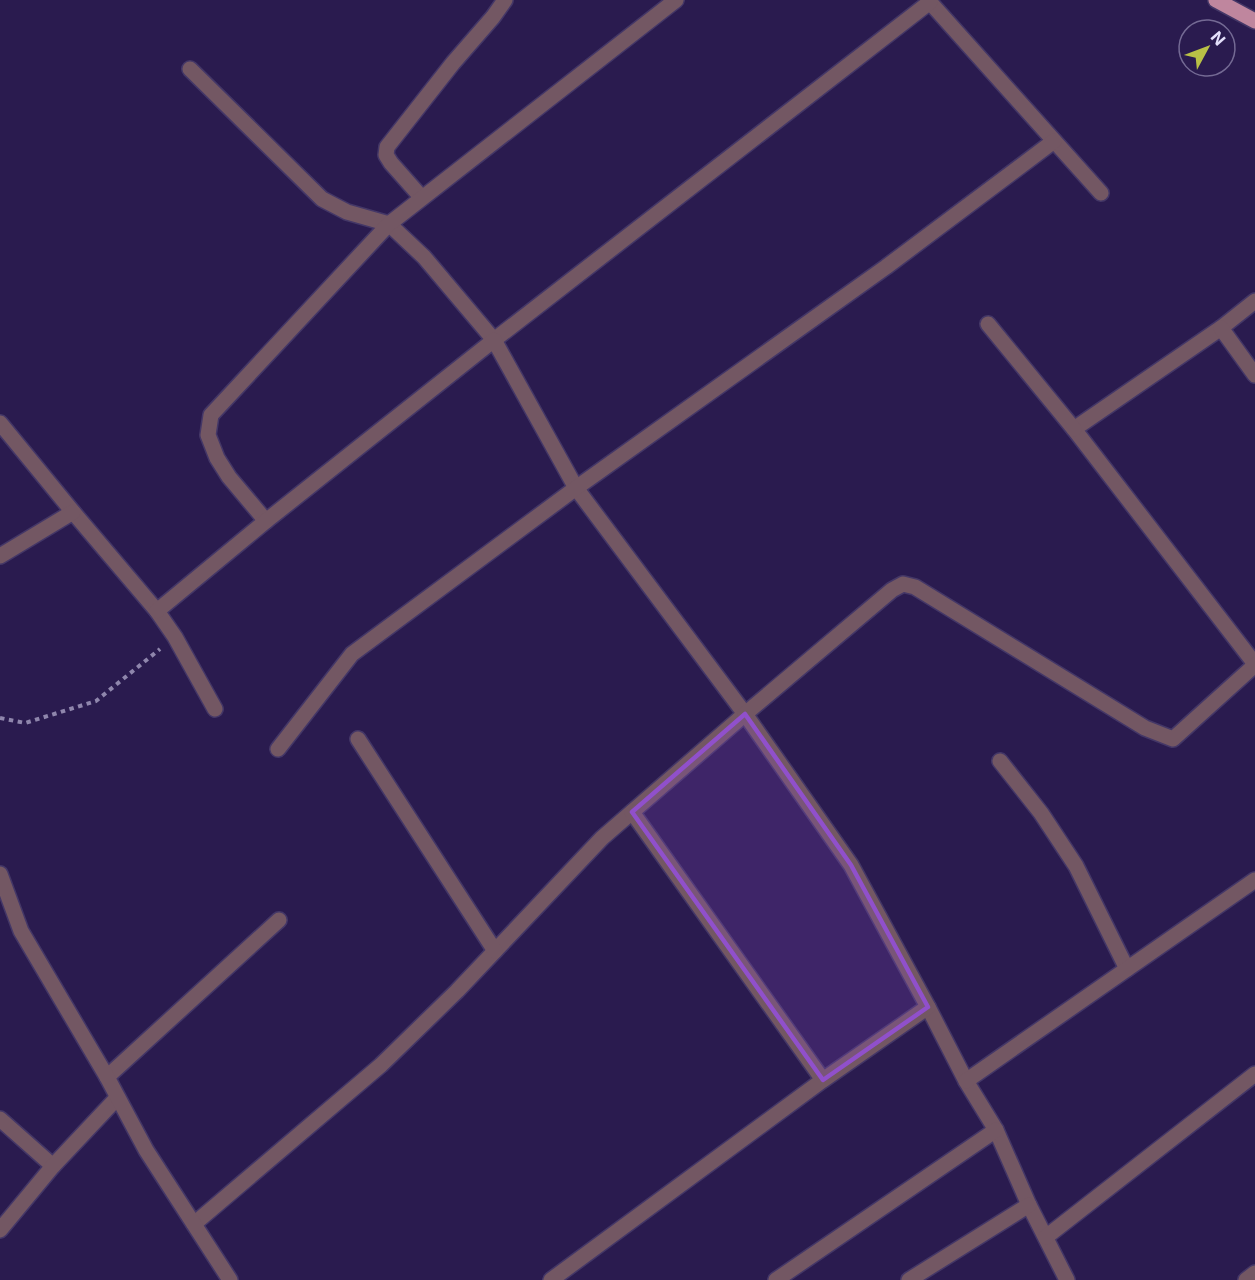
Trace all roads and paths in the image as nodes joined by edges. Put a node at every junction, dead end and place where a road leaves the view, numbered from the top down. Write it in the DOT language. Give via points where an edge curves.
graph roads {
  1 [pos="505,0"];
  2 [pos="676,0"];
  3 [pos="1216,0"];
  4 [pos="929,1"];
  5 [pos="1255,21"];
  6 [pos="190,69"];
  7 [pos="1054,141"];
  8 [pos="1101,193"];
  9 [pos="422,198"];
  10 [pos="389,224"];
  11 [pos="1255,301"];
  12 [pos="988,324"];
  13 [pos="1221,328"];
  14 [pos="494,340"];
  15 [pos="1255,375"];
  16 [pos="0,423"];
  17 [pos="1074,429"];
  18 [pos="576,488"];
  19 [pos="73,512"];
  20 [pos="266,521"];
  21 [pos="0,556"];
  22 [pos="157,611"];
  23 [pos="175,637"];
  24 [pos="1254,660"];
  25 [pos="215,709"];
  26 [pos="745,714"];
  27 [pos="0,718"];
  28 [pos="358,739"];
  29 [pos="278,749"];
  30 [pos="1000,761"];
  31 [pos="632,812"];
  32 [pos="0,874"];
  33 [pos="1255,880"];
  34 [pos="279,920"];
  35 [pos="495,951"];
  36 [pos="1127,969"];
  37 [pos="928,1007"];
  38 [pos="1255,1074"];
  39 [pos="107,1077"];
  40 [pos="823,1080"];
  41 [pos="966,1082"];
  42 [pos="117,1098"];
  43 [pos="0,1119"];
  44 [pos="996,1130"];
  45 [pos="53,1166"];
  46 [pos="1029,1205"];
  47 [pos="194,1224"];
  48 [pos="0,1230"];
  49 [pos="1046,1237"];
  50 [pos="1255,1274"];
  51 [pos="230,1280"];
  52 [pos="551,1280"];
  53 [pos="776,1280"];
  54 [pos="909,1280"];
  55 [pos="1067,1280"];
  56 [pos="1246,1280"];
  1 -- 9 [label="street" via="387,147 391,163"];
  2 -- 9 [label="street"];
  3 -- 5 [label="main road"];
  4 -- 7 [label="street"];
  4 -- 14 [label="street"];
  6 -- 10 [label="street" via="321,199 347,212"];
  7 -- 8 [label="street"];
  7 -- 18 [label="street" via="886,267"];
  9 -- 10 [label="street"];
  10 -- 14 [label="street" via="424,257"];
  10 -- 20 [label="street" via="211,416 208,435 217,458"];
  11 -- 13 [label="street"];
  12 -- 17 [label="street"];
  13 -- 15 [label="street"];
  13 -- 17 [label="street"];
  14 -- 18 [label="street"];
  14 -- 20 [label="street"];
  16 -- 19 [label="street"];
  17 -- 24 [label="street"];
  18 -- 26 [label="street"];
  18 -- 29 [label="street" via="352,654"];
  19 -- 21 [label="street"];
  19 -- 22 [label="street"];
  20 -- 22 [label="street"];
  22 -- 23 [label="street"];
  23 -- 25 [label="street"];
  23 -- 27 [label="path" via="96,701 25,723"];
  24 -- 26 [label="street" via="1173,739 1145,728 915,587 903,584"];
  26 -- 31 [label="street"];
  26 -- 37 [label="street" via="851,865"];
  28 -- 35 [label="street"];
  30 -- 36 [label="street" via="1076,866"];
  31 -- 35 [label="street" via="602,838"];
  31 -- 40 [label="street"];
  32 -- 39 [label="street" via="21,931"];
  33 -- 36 [label="street"];
  34 -- 39 [label="street"];
  35 -- 47 [label="street" via="381,1065"];
  36 -- 41 [label="street"];
  37 -- 40 [label="street"];
  37 -- 41 [label="street"];
  38 -- 49 [label="street"];
  39 -- 42 [label="street"];
  40 -- 52 [label="street"];
  41 -- 44 [label="street"];
  42 -- 45 [label="street"];
  42 -- 47 [label="street"];
  43 -- 45 [label="street"];
  44 -- 46 [label="street"];
  44 -- 53 [label="street"];
  45 -- 48 [label="street"];
  46 -- 49 [label="street"];
  46 -- 54 [label="street"];
  47 -- 51 [label="street"];
  49 -- 55 [label="street"];
  50 -- 56 [label="street"];
}
